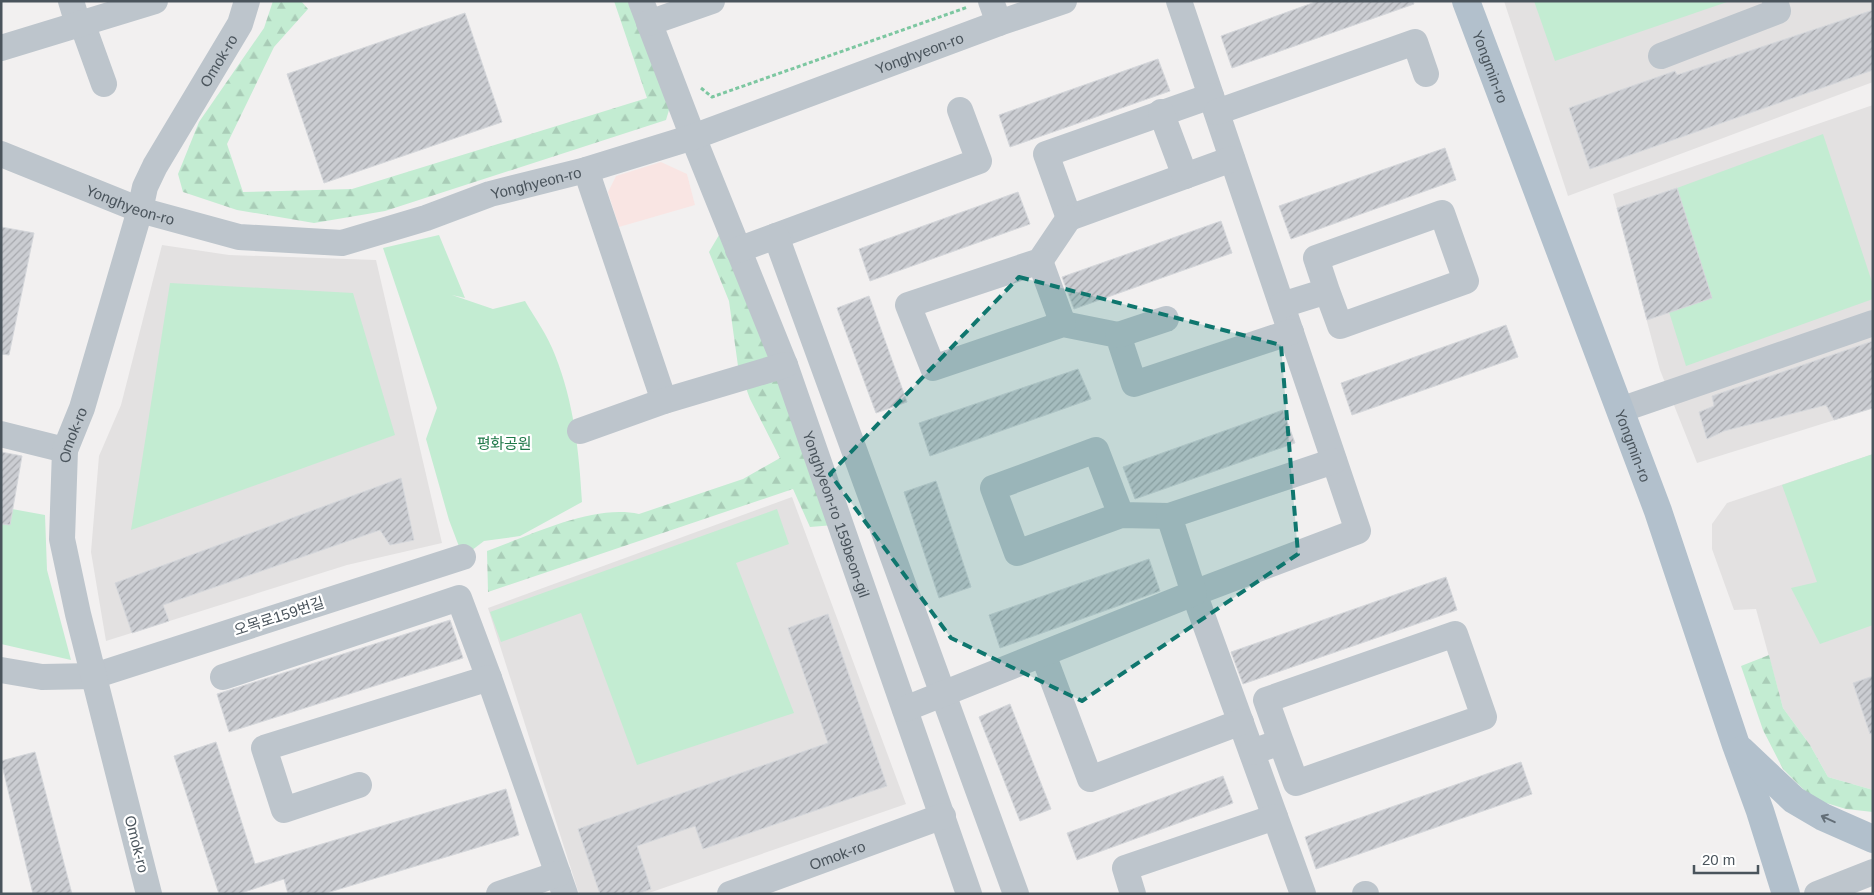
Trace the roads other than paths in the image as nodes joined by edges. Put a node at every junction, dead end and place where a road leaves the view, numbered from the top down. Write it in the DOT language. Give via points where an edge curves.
graph roads {
  1 [pos="155,1"];
  2 [pos="246,1"];
  3 [pos="712,1"];
  4 [pos="1064,1"];
  5 [pos="1179,1"];
  6 [pos="1466,1"];
  7 [pos="1775,1"];
  8 [pos="986,10"];
  9 [pos="645,12"];
  10 [pos="77,16"];
  11 [pos="1,48"];
  12 [pos="1662,56"];
  13 [pos="1426,74"];
  14 [pos="104,84"];
  15 [pos="1214,104"];
  16 [pos="960,110"];
  17 [pos="1161,112"];
  18 [pos="692,137"];
  19 [pos="1,154"];
  20 [pos="1232,159"];
  21 [pos="586,170"];
  22 [pos="1185,176"];
  23 [pos="140,210"];
  24 [pos="1068,218"];
  25 [pos="776,236"];
  26 [pos="738,250"];
  27 [pos="1040,261"];
  28 [pos="1327,290"];
  29 [pos="1282,306"];
  30 [pos="1166,319"];
  31 [pos="1873,323"];
  32 [pos="1063,324"];
  33 [pos="1291,332"];
  34 [pos="1118,335"];
  35 [pos="785,365"];
  36 [pos="664,401"];
  37 [pos="1620,410"];
  38 [pos="580,431"];
  39 [pos="1,434"];
  40 [pos="65,450"];
  41 [pos="1334,461"];
  42 [pos="1121,515"];
  43 [pos="1169,516"];
  44 [pos="463,557"];
  45 [pos="1194,593"];
  46 [pos="1043,654"];
  47 [pos="1,670"];
  48 [pos="94,676"];
  49 [pos="223,677"];
  50 [pos="489,678"];
  51 [pos="942,693"];
  52 [pos="905,709"];
  53 [pos="1241,722"];
  54 [pos="1281,742"];
  55 [pos="1736,745"];
  56 [pos="1252,752"];
  57 [pos="360,785"];
  58 [pos="943,816"];
  59 [pos="1276,817"];
  60 [pos="1873,839"];
  61 [pos="1873,872"];
  62 [pos="561,884"];
  63 [pos="149,894"];
  64 [pos="499,894"];
  65 [pos="730,894"];
  66 [pos="969,894"];
  67 [pos="1016,894"];
  68 [pos="1133,894"];
  69 [pos="1302,894"];
  70 [pos="1786,894"];
  71 [pos="1817,894"];
  1 -- 10 [label="street"];
  2 -- 23 [label="street, Omok-ro" via="240,24 155,166 145,187"];
  3 -- 9 [label="street"];
  4 -- 8 [label="street, Yonghyeon-ro"];
  5 -- 15 [label="street"];
  6 -- 37 [label="main road, Yongmin-ro"];
  7 -- 12 [label="street" via="1778,11"];
  8 -- 18 [label="street, Yonghyeon-ro"];
  9 -- 18 [label="street, Yonghyeon-ro 159beon-gil"];
  10 -- 11 [label="street"];
  10 -- 14 [label="street"];
  13 -- 15 [label="street" via="1415,42"];
  15 -- 17 [label="street"];
  15 -- 20 [label="street"];
  16 -- 25 [label="street" via="979,161"];
  17 -- 22 [label="street"];
  17 -- 24 [label="street" via="1046,154"];
  18 -- 21 [label="street, Yonghyeon-ro"];
  18 -- 26 [label="street, Yonghyeon-ro 159beon-gil"];
  19 -- 23 [label="street, Yonghyeon-ro"];
  20 -- 22 [label="street"];
  20 -- 29 [label="street"];
  21 -- 23 [label="street, Yonghyeon-ro" via="490,194 426,218 342,242 240,237"];
  21 -- 36 [label="street"];
  22 -- 24 [label="street"];
  23 -- 40 [label="street, Omok-ro" via="82,408"];
  24 -- 27 [label="street"];
  25 -- 26 [label="street"];
  25 -- 51 [label="street"];
  26 -- 35 [label="street, Yonghyeon-ro 159beon-gil"];
  27 -- 32 [label="street"];
  27 -- 32 [label="street" via="908,305 933,368"];
  28 -- 28 [label="street" via="1340,326 1466,281 1442,213 1316,258"];
  28 -- 29 [label="street"];
  29 -- 33 [label="street"];
  30 -- 34 [label="street"];
  31 -- 37 [label="street"];
  32 -- 34 [label="street"];
  33 -- 34 [label="street" via="1134,384"];
  33 -- 41 [label="street"];
  35 -- 36 [label="street"];
  35 -- 52 [label="street, Yonghyeon-ro 159beon-gil"];
  36 -- 38 [label="street"];
  37 -- 55 [label="main road, Yongmin-ro" via="1658,511"];
  39 -- 40 [label="street"];
  40 -- 48 [label="street, Omok-ro" via="62,539"];
  41 -- 43 [label="street"];
  41 -- 45 [label="street" via="1358,531"];
  42 -- 42 [label="street" via="1096,450 993,488 1017,553"];
  42 -- 43 [label="street"];
  43 -- 45 [label="street"];
  44 -- 48 [label="street, 오목로159번길"];
  45 -- 46 [label="street"];
  45 -- 53 [label="street"];
  46 -- 51 [label="street"];
  46 -- 53 [label="street" via="1090,779"];
  47 -- 48 [label="street, 오목로159번길" via="42,677"];
  48 -- 63 [label="street, Omok-ro"];
  49 -- 50 [label="street" via="460,598"];
  50 -- 57 [label="street" via="264,748 284,810"];
  50 -- 62 [label="street"];
  51 -- 52 [label="street"];
  51 -- 67 [label="street"];
  52 -- 58 [label="street, Yonghyeon-ro 159beon-gil"];
  53 -- 56 [label="street"];
  54 -- 54 [label="street" via="1296,784 1484,717 1455,634 1266,700"];
  54 -- 56 [label="street"];
  60 -- 55 [label="main road, one-way" via="1823,818 1794,800"];
  55 -- 70 [label="main road, Yongmin-ro"];
  56 -- 59 [label="street"];
  58 -- 65 [label="street, Omok-ro"];
  58 -- 66 [label="street, Yonghyeon-ro 159beon-gil"];
  59 -- 68 [label="street" via="1125,868"];
  59 -- 69 [label="street"];
  61 -- 71 [label="street"];
  62 -- 64 [label="street"];
}
